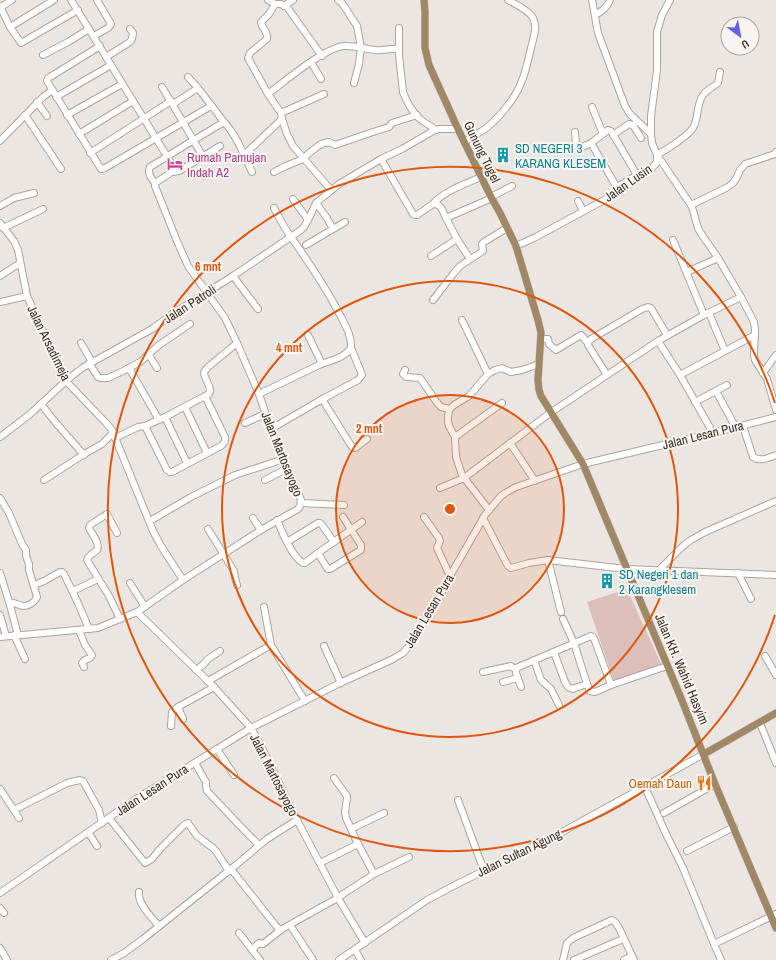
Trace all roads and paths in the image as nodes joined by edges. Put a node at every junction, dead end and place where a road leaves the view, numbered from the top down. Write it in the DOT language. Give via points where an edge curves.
graph roads {
  1 [pos="12,0"];
  2 [pos="54,0"];
  3 [pos="71,0"];
  4 [pos="97,0"];
  5 [pos="268,0"];
  6 [pos="294,0"];
  7 [pos="338,0"];
  8 [pos="424,0"];
  9 [pos="508,0"];
  10 [pos="592,0"];
  11 [pos="610,0"];
  12 [pos="670,0"];
  13 [pos="275,4"];
  14 [pos="284,6"];
  15 [pos="0,7"];
  16 [pos="78,10"];
  17 [pos="595,15"];
  18 [pos="10,27"];
  19 [pos="130,28"];
  20 [pos="399,28"];
  21 [pos="89,29"];
  22 [pos="94,36"];
  23 [pos="100,46"];
  24 [pos="361,48"];
  25 [pos="399,49"];
  26 [pos="43,55"];
  27 [pos="322,56"];
  28 [pos="106,58"];
  29 [pos="311,62"];
  30 [pos="111,65"];
  31 [pos="720,72"];
  32 [pos="188,77"];
  33 [pos="321,79"];
  34 [pos="354,83"];
  35 [pos="122,84"];
  36 [pos="162,87"];
  37 [pos="198,88"];
  38 [pos="52,90"];
  39 [pos="268,94"];
  40 [pos="324,94"];
  41 [pos="56,97"];
  42 [pos="133,101"];
  43 [pos="37,102"];
  44 [pos="172,103"];
  45 [pos="211,106"];
  46 [pos="592,107"];
  47 [pos="25,115"];
  48 [pos="67,115"];
  49 [pos="417,115"];
  50 [pos="47,116"];
  51 [pos="281,116"];
  52 [pos="144,118"];
  53 [pos="183,122"];
  54 [pos="224,122"];
  55 [pos="458,129"];
  56 [pos="436,130"];
  57 [pos="574,132"];
  58 [pos="79,134"];
  59 [pos="603,134"];
  60 [pos="651,134"];
  61 [pos="613,135"];
  62 [pos="157,138"];
  63 [pos="641,138"];
  64 [pos="0,141"];
  65 [pos="193,141"];
  66 [pos="464,142"];
  67 [pos="590,143"];
  68 [pos="220,146"];
  69 [pos="90,153"];
  70 [pos="776,154"];
  71 [pos="244,155"];
  72 [pos="657,155"];
  73 [pos="167,156"];
  74 [pos="203,157"];
  75 [pos="303,159"];
  76 [pos="381,159"];
  77 [pos="61,169"];
  78 [pos="172,172"];
  79 [pos="252,172"];
  80 [pos="274,172"];
  81 [pos="481,177"];
  82 [pos="638,177"];
  83 [pos="155,183"];
  84 [pos="512,186"];
  85 [pos="330,190"];
  86 [pos="34,193"];
  87 [pos="491,197"];
  88 [pos="294,199"];
  89 [pos="578,201"];
  90 [pos="316,203"];
  91 [pos="433,204"];
  92 [pos="691,205"];
  93 [pos="0,206"];
  94 [pos="274,208"];
  95 [pos="43,209"];
  96 [pos="583,211"];
  97 [pos="446,218"];
  98 [pos="308,220"];
  99 [pos="345,222"];
  100 [pos="2,226"];
  101 [pos="507,228"];
  102 [pos="333,229"];
  103 [pos="290,236"];
  104 [pos="458,239"];
  105 [pos="673,240"];
  106 [pos="306,245"];
  107 [pos="516,246"];
  108 [pos="431,256"];
  109 [pos="718,258"];
  110 [pos="470,259"];
  111 [pos="20,263"];
  112 [pos="687,272"];
  113 [pos="0,276"];
  114 [pos="233,276"];
  115 [pos="208,292"];
  116 [pos="27,296"];
  117 [pos="741,297"];
  118 [pos="433,300"];
  119 [pos="0,302"];
  120 [pos="258,309"];
  121 [pos="535,310"];
  122 [pos="706,314"];
  123 [pos="462,320"];
  124 [pos="190,324"];
  125 [pos="308,335"];
  126 [pos="667,335"];
  127 [pos="755,335"];
  128 [pos="542,339"];
  129 [pos="658,341"];
  130 [pos="81,343"];
  131 [pos="237,343"];
  132 [pos="588,344"];
  133 [pos="351,348"];
  134 [pos="725,351"];
  135 [pos="149,355"];
  136 [pos="775,357"];
  137 [pos="91,362"];
  138 [pos="322,364"];
  139 [pos="539,364"];
  140 [pos="129,368"];
  141 [pos="157,368"];
  142 [pos="405,370"];
  143 [pos="765,371"];
  144 [pos="488,374"];
  145 [pos="607,375"];
  146 [pos="680,375"];
  147 [pos="66,381"];
  148 [pos="727,385"];
  149 [pos="716,391"];
  150 [pos="259,394"];
  151 [pos="206,396"];
  152 [pos="322,400"];
  153 [pos="695,402"];
  154 [pos="502,403"];
  155 [pos="41,404"];
  156 [pos="185,407"];
  157 [pos="450,409"];
  158 [pos="776,410"];
  159 [pos="550,413"];
  160 [pos="265,414"];
  161 [pos="776,417"];
  162 [pos="162,418"];
  163 [pos="245,423"];
  164 [pos="145,426"];
  165 [pos="743,426"];
  166 [pos="736,428"];
  167 [pos="271,429"];
  168 [pos="713,433"];
  169 [pos="114,436"];
  170 [pos="0,437"];
  171 [pos="455,437"];
  172 [pos="367,439"];
  173 [pos="510,443"];
  174 [pos="207,453"];
  175 [pos="84,454"];
  176 [pos="776,455"];
  177 [pos="284,459"];
  178 [pos="188,463"];
  179 [pos="583,464"];
  180 [pos="288,468"];
  181 [pos="464,478"];
  182 [pos="44,480"];
  183 [pos="265,480"];
  184 [pos="535,481"];
  185 [pos="440,488"];
  186 [pos="0,498"];
  187 [pos="776,501"];
  188 [pos="301,503"];
  189 [pos="344,505"];
  190 [pos="489,510"];
  191 [pos="343,517"];
  192 [pos="424,517"];
  193 [pos="253,518"];
  194 [pos="483,518"];
  195 [pos="277,520"];
  196 [pos="150,521"];
  197 [pos="362,522"];
  198 [pos="208,529"];
  199 [pos="261,530"];
  200 [pos="351,530"];
  201 [pos="117,533"];
  202 [pos="287,542"];
  203 [pos="334,542"];
  204 [pos="224,553"];
  205 [pos="318,553"];
  206 [pos="548,560"];
  207 [pos="626,569"];
  208 [pos="659,570"];
  209 [pos="0,573"];
  210 [pos="738,573"];
  211 [pos="776,575"];
  212 [pos="450,576"];
  213 [pos="98,579"];
  214 [pos="183,580"];
  215 [pos="130,583"];
  216 [pos="34,584"];
  217 [pos="2,585"];
  218 [pos="237,585"];
  219 [pos="73,591"];
  220 [pos="7,597"];
  221 [pos="0,599"];
  222 [pos="751,599"];
  223 [pos="10,605"];
  224 [pos="145,607"];
  225 [pos="264,607"];
  226 [pos="137,612"];
  227 [pos="561,612"];
  228 [pos="0,615"];
  229 [pos="120,619"];
  230 [pos="564,619"];
  231 [pos="89,629"];
  232 [pos="79,630"];
  233 [pos="16,635"];
  234 [pos="3,637"];
  235 [pos="574,643"];
  236 [pos="272,645"];
  237 [pos="324,646"];
  238 [pos="220,651"];
  239 [pos="554,652"];
  240 [pos="765,656"];
  241 [pos="25,659"];
  242 [pos="534,660"];
  243 [pos="667,666"];
  244 [pos="84,667"];
  245 [pos="196,670"];
  246 [pos="516,670"];
  247 [pos="483,672"];
  248 [pos="776,675"];
  249 [pos="518,678"];
  250 [pos="208,681"];
  251 [pos="502,682"];
  252 [pos="341,683"];
  253 [pos="587,684"];
  254 [pos="611,686"];
  255 [pos="214,687"];
  256 [pos="521,687"];
  257 [pos="305,701"];
  258 [pos="559,705"];
  259 [pos="178,707"];
  260 [pos="776,714"];
  261 [pos="183,719"];
  262 [pos="760,723"];
  263 [pos="171,726"];
  264 [pos="251,728"];
  265 [pos="218,749"];
  266 [pos="704,754"];
  267 [pos="195,763"];
  268 [pos="776,763"];
  269 [pos="234,775"];
  270 [pos="334,778"];
  271 [pos="715,784"];
  272 [pos="645,787"];
  273 [pos="0,789"];
  274 [pos="458,800"];
  275 [pos="14,810"];
  276 [pos="664,812"];
  277 [pos="384,813"];
  278 [pos="19,818"];
  279 [pos="109,818"];
  280 [pos="297,820"];
  281 [pos="102,822"];
  282 [pos="734,827"];
  283 [pos="351,829"];
  284 [pos="88,832"];
  285 [pos="358,844"];
  286 [pos="260,845"];
  287 [pos="97,846"];
  288 [pos="687,852"];
  289 [pos="409,857"];
  290 [pos="320,863"];
  291 [pos="230,870"];
  292 [pos="484,871"];
  293 [pos="374,874"];
  294 [pos="139,892"];
  295 [pos="0,893"];
  296 [pos="338,898"];
  297 [pos="0,908"];
  298 [pos="4,914"];
  299 [pos="774,916"];
  300 [pos="290,925"];
  301 [pos="159,926"];
  302 [pos="776,928"];
  303 [pos="280,931"];
  304 [pos="239,933"];
  305 [pos="623,939"];
  306 [pos="364,943"];
  307 [pos="714,944"];
  308 [pos="0,948"];
  309 [pos="252,950"];
  310 [pos="355,950"];
  311 [pos="633,958"];
  312 [pos="7,960"];
  313 [pos="111,960"];
  314 [pos="260,960"];
  315 [pos="313,960"];
  316 [pos="339,960"];
  317 [pos="361,960"];
  318 [pos="563,960"];
  319 [pos="574,960"];
  320 [pos="624,960"];
  321 [pos="721,960"];
  1 -- 15 [label="street"];
  2 -- 18 [label="street"];
  3 -- 16 [label="street"];
  4 -- 22 [label="street" via="110,25"];
  5 -- 13 [label="street"];
  6 -- 14 [label="street"];
  7 -- 24 [label="street" via="357,26"];
  8 -- 55 [label="main road, Gunung Tugel" via="427,61"];
  9 -- 66 [label="street" via="531,16 534,23 535,32 524,74 508,104 488,126"];
  10 -- 17 [label="street"];
  11 -- 17 [label="street" via="606,8"];
  12 -- 60 [label="street, Jalan Lusin" via="657,32 657,70"];
  13 -- 14 [label="street"];
  13 -- 39 [label="street" via="261,22 267,36 248,58"];
  14 -- 27 [label="street"];
  15 -- 18 [label="street"];
  16 -- 18 [label="street" via="22,43"];
  16 -- 21 [label="street"];
  17 -- 60 [label="street" via="598,33 625,106"];
  19 -- 28 [label="street" via="133,33 130,42"];
  20 -- 25 [label="street"];
  21 -- 22 [label="street"];
  21 -- 26 [label="street"];
  22 -- 23 [label="street"];
  23 -- 28 [label="street"];
  23 -- 38 [label="street" via="48,78 47,83"];
  24 -- 25 [label="street"];
  24 -- 27 [label="street" via="342,46"];
  24 -- 34 [label="street"];
  25 -- 49 [label="street" via="403,92"];
  27 -- 29 [label="street"];
  28 -- 30 [label="street"];
  29 -- 33 [label="street"];
  29 -- 39 [label="street"];
  30 -- 35 [label="street"];
  30 -- 41 [label="street"];
  31 -- 72 [label="street" via="718,83 700,100 692,129"];
  32 -- 37 [label="street"];
  35 -- 42 [label="street"];
  35 -- 48 [label="street"];
  36 -- 44 [label="street"];
  37 -- 44 [label="street"];
  37 -- 45 [label="street"];
  38 -- 41 [label="street"];
  38 -- 43 [label="street"];
  39 -- 51 [label="street"];
  40 -- 51 [label="street"];
  41 -- 48 [label="street"];
  42 -- 52 [label="street"];
  42 -- 58 [label="street"];
  43 -- 47 [label="street"];
  43 -- 50 [label="street"];
  44 -- 52 [label="street"];
  44 -- 53 [label="street"];
  45 -- 53 [label="street"];
  45 -- 54 [label="street"];
  46 -- 59 [label="street"];
  47 -- 64 [label="street"];
  47 -- 77 [label="street"];
  48 -- 58 [label="street"];
  49 -- 56 [label="street"];
  49 -- 75 [label="street" via="392,123 390,128 335,145 329,142 321,144"];
  51 -- 71 [label="street"];
  51 -- 75 [label="street" via="292,146"];
  52 -- 62 [label="street"];
  52 -- 69 [label="street"];
  53 -- 62 [label="street"];
  53 -- 65 [label="street"];
  54 -- 65 [label="street"];
  54 -- 71 [label="street"];
  55 -- 56 [label="street, Jalan Patroli"];
  55 -- 66 [label="main road, Gunung Tugel"];
  56 -- 76 [label="street, Jalan Patroli"];
  57 -- 67 [label="street" via="578,147"];
  58 -- 69 [label="street"];
  59 -- 61 [label="street" via="608,130"];
  59 -- 67 [label="street"];
  60 -- 72 [label="street, Jalan Lusin"];
  61 -- 63 [label="street" via="631,124"];
  61 -- 82 [label="street"];
  62 -- 69 [label="street" via="103,169"];
  62 -- 73 [label="street"];
  65 -- 73 [label="street"];
  65 -- 74 [label="street"];
  66 -- 81 [label="main road, Gunung Tugel"];
  67 -- 82 [label="street" via="616,186"];
  68 -- 74 [label="street"];
  70 -- 92 [label="street" via="745,164 728,187"];
  71 -- 79 [label="street"];
  72 -- 82 [label="street, Jalan Lusin" via="655,165"];
  72 -- 92 [label="street"];
  73 -- 78 [label="street" via="174,169"];
  73 -- 83 [label="street, Jalan Martosayogo" via="149,169"];
  74 -- 78 [label="street" via="177,172"];
  75 -- 80 [label="street"];
  75 -- 85 [label="street"];
  76 -- 85 [label="street, Jalan Patroli"];
  76 -- 91 [label="street" via="413,214 417,215"];
  78 -- 83 [label="street"];
  81 -- 87 [label="main road, Gunung Tugel"];
  81 -- 91 [label="street" via="445,194"];
  82 -- 96 [label="street, Jalan Lusin" via="613,195"];
  83 -- 115 [label="street, Jalan Martosayogo" via="188,266"];
  84 -- 87 [label="street"];
  85 -- 90 [label="street, Jalan Patroli"];
  86 -- 93 [label="street" via="14,198"];
  87 -- 97 [label="street"];
  87 -- 101 [label="main road, Gunung Tugel"];
  88 -- 98 [label="street"];
  89 -- 96 [label="street"];
  90 -- 98 [label="street, Jalan Patroli"];
  90 -- 102 [label="street"];
  91 -- 97 [label="street" via="440,206"];
  92 -- 109 [label="street" via="697,227"];
  94 -- 103 [label="street"];
  95 -- 100 [label="street"];
  96 -- 107 [label="street, Jalan Lusin"];
  97 -- 104 [label="street"];
  98 -- 103 [label="street, Jalan Patroli" via="304,227"];
  99 -- 102 [label="street"];
  100 -- 111 [label="street, Jalan Arsadimeja" via="14,241"];
  101 -- 107 [label="main road, Gunung Tugel"];
  101 -- 110 [label="street" via="484,242 483,250"];
  102 -- 106 [label="street"];
  103 -- 114 [label="street, Jalan Patroli"];
  103 -- 133 [label="street" via="336,306 351,340"];
  104 -- 108 [label="street"];
  104 -- 110 [label="street"];
  105 -- 112 [label="street"];
  107 -- 121 [label="main road, Gunung Tugel"];
  109 -- 112 [label="street"];
  109 -- 117 [label="street"];
  110 -- 118 [label="street" via="460,266"];
  111 -- 113 [label="street"];
  111 -- 116 [label="street, Jalan Arsadimeja"];
  112 -- 122 [label="street"];
  114 -- 115 [label="street, Jalan Patroli"];
  114 -- 120 [label="street"];
  115 -- 131 [label="street, Jalan Martosayogo"];
  115 -- 137 [label="street, Jalan Patroli" via="152,329"];
  116 -- 119 [label="street"];
  116 -- 147 [label="street, Jalan Arsadimeja"];
  117 -- 122 [label="street"];
  117 -- 127 [label="street" via="754,322"];
  121 -- 128 [label="main road, Jalan KH. Wahid Hasyim"];
  122 -- 126 [label="street"];
  122 -- 134 [label="street"];
  123 -- 144 [label="street"];
  124 -- 135 [label="street"];
  125 -- 138 [label="street"];
  126 -- 129 [label="street"];
  126 -- 132 [label="street" via="648,307 591,339"];
  127 -- 134 [label="street"];
  127 -- 143 [label="street" via="754,358"];
  128 -- 132 [label="street" via="548,339 556,350 581,336"];
  128 -- 139 [label="main road, Jalan KH. Wahid Hasyim"];
  129 -- 145 [label="street"];
  129 -- 146 [label="street"];
  130 -- 137 [label="street"];
  131 -- 150 [label="street, Jalan Martosayogo"];
  131 -- 151 [label="street" via="204,372 211,389"];
  132 -- 145 [label="street"];
  133 -- 138 [label="street" via="346,354"];
  133 -- 152 [label="street" via="362,375 358,380"];
  134 -- 146 [label="street"];
  135 -- 140 [label="street"];
  135 -- 141 [label="street"];
  136 -- 143 [label="street"];
  137 -- 140 [label="street" via="101,378 108,378"];
  137 -- 147 [label="street, Jalan Patroli"];
  138 -- 150 [label="street"];
  139 -- 144 [label="street" via="510,372 505,368 499,368"];
  139 -- 159 [label="main road, Jalan KH. Wahid Hasyim" via="539,390"];
  140 -- 162 [label="street"];
  142 -- 157 [label="street" via="403,374 406,378 420,378 438,404"];
  143 -- 158 [label="street"];
  144 -- 157 [label="street" via="472,394"];
  145 -- 159 [label="street"];
  146 -- 153 [label="street"];
  147 -- 155 [label="street, Jalan Patroli"];
  147 -- 169 [label="street, Jalan Arsadimeja" via="106,422"];
  148 -- 149 [label="street"];
  149 -- 153 [label="street"];
  149 -- 166 [label="street"];
  150 -- 160 [label="street, Jalan Martosayogo"];
  151 -- 156 [label="street"];
  151 -- 174 [label="street" via="225,439 221,446"];
  152 -- 167 [label="street"];
  152 -- 172 [label="street" via="352,448"];
  153 -- 168 [label="street"];
  154 -- 171 [label="street"];
  155 -- 170 [label="street, Jalan Patroli"];
  155 -- 175 [label="street"];
  156 -- 162 [label="street"];
  156 -- 174 [label="street"];
  157 -- 171 [label="street" via="448,422"];
  159 -- 173 [label="street"];
  159 -- 179 [label="main road, Jalan KH. Wahid Hasyim"];
  160 -- 163 [label="street"];
  160 -- 167 [label="street, Jalan Martosayogo"];
  161 -- 165 [label="street, Jalan Lesan Pura"];
  162 -- 164 [label="street"];
  162 -- 178 [label="street"];
  164 -- 169 [label="street"];
  164 -- 178 [label="street" via="168,472"];
  165 -- 166 [label="street, Jalan Lesan Pura"];
  165 -- 176 [label="street" via="755,459 762,460"];
  166 -- 168 [label="street, Jalan Lesan Pura"];
  167 -- 177 [label="street, Jalan Martosayogo"];
  168 -- 179 [label="street, Jalan Lesan Pura"];
  169 -- 175 [label="street"];
  169 -- 196 [label="street, Jalan Arsadimeja"];
  171 -- 181 [label="street" via="456,458"];
  173 -- 181 [label="street"];
  173 -- 184 [label="street"];
  174 -- 178 [label="street"];
  175 -- 182 [label="street"];
  177 -- 180 [label="street, Jalan Martosayogo"];
  177 -- 196 [label="street" via="231,477"];
  179 -- 184 [label="street, Jalan Lesan Pura"];
  179 -- 207 [label="main road, Jalan KH. Wahid Hasyim"];
  180 -- 183 [label="street"];
  180 -- 188 [label="street, Jalan Martosayogo"];
  181 -- 185 [label="street"];
  181 -- 190 [label="street"];
  184 -- 190 [label="street, Jalan Lesan Pura" via="507,492"];
  186 -- 216 [label="street" via="26,550"];
  187 -- 208 [label="street" via="691,540"];
  188 -- 189 [label="street"];
  188 -- 195 [label="street, Jalan Martosayogo" via="298,509"];
  190 -- 194 [label="street, Jalan Lesan Pura"];
  191 -- 200 [label="street"];
  192 -- 212 [label="street" via="440,541 437,548"];
  193 -- 199 [label="street"];
  194 -- 206 [label="street" via="510,568"];
  194 -- 212 [label="street, Jalan Lesan Pura"];
  195 -- 199 [label="street, Jalan Martosayogo"];
  195 -- 202 [label="street"];
  196 -- 214 [label="street, Jalan Arsadimeja"];
  197 -- 200 [label="street"];
  198 -- 204 [label="street"];
  199 -- 204 [label="street, Jalan Martosayogo"];
  200 -- 203 [label="street"];
  200 -- 205 [label="street" via="360,545 359,552 330,569"];
  201 -- 213 [label="street" via="107,514 90,525 98,550 87,560"];
  202 -- 203 [label="street" via="320,523"];
  202 -- 205 [label="street" via="303,564"];
  203 -- 205 [label="street"];
  204 -- 214 [label="street, Jalan Martosayogo"];
  204 -- 218 [label="street" via="234,571"];
  206 -- 207 [label="street"];
  206 -- 227 [label="street"];
  207 -- 208 [label="street"];
  207 -- 243 [label="main road, Jalan KH. Wahid Hasyim"];
  208 -- 210 [label="street"];
  209 -- 217 [label="street"];
  210 -- 211 [label="street"];
  210 -- 222 [label="street"];
  212 -- 252 [label="street, Jalan Lesan Pura" via="406,650 396,658"];
  213 -- 219 [label="street"];
  213 -- 229 [label="street"];
  214 -- 224 [label="street, Jalan Martosayogo"];
  215 -- 224 [label="street"];
  216 -- 219 [label="street" via="62,572"];
  216 -- 223 [label="street" via="38,597 36,600 24,606 14,603"];
  217 -- 220 [label="street"];
  219 -- 231 [label="street"];
  220 -- 221 [label="street"];
  220 -- 223 [label="street"];
  223 -- 233 [label="street"];
  224 -- 226 [label="street, Jalan Martosayogo"];
  225 -- 236 [label="street"];
  226 -- 229 [label="street, Jalan Martosayogo"];
  226 -- 245 [label="street, Jalan Martosayogo"];
  228 -- 234 [label="street"];
  229 -- 231 [label="street, Jalan Martosayogo"];
  230 -- 235 [label="street"];
  231 -- 232 [label="street, Jalan Martosayogo"];
  232 -- 233 [label="street, Jalan Martosayogo"];
  232 -- 244 [label="street" via="92,655 82,662"];
  233 -- 234 [label="street, Jalan Martosayogo"];
  233 -- 241 [label="street"];
  235 -- 239 [label="street"];
  235 -- 253 [label="street"];
  235 -- 254 [label="street" via="589,636 593,637"];
  236 -- 250 [label="street"];
  236 -- 257 [label="street"];
  237 -- 252 [label="street"];
  238 -- 245 [label="street"];
  239 -- 242 [label="street"];
  239 -- 253 [label="street" via="568,687 573,689"];
  240 -- 248 [label="street"];
  242 -- 246 [label="street"];
  242 -- 258 [label="street" via="541,680 554,692"];
  243 -- 254 [label="street"];
  243 -- 266 [label="main road, Jalan KH. Wahid Hasyim"];
  245 -- 250 [label="street, Jalan Martosayogo"];
  246 -- 247 [label="street" via="511,666"];
  246 -- 249 [label="street"];
  249 -- 251 [label="street"];
  249 -- 256 [label="street"];
  250 -- 255 [label="street, Jalan Martosayogo"];
  252 -- 257 [label="street, Jalan Lesan Pura"];
  253 -- 254 [label="street" via="592,692"];
  255 -- 259 [label="street"];
  255 -- 264 [label="street, Jalan Martosayogo"];
  257 -- 264 [label="street, Jalan Lesan Pura"];
  259 -- 261 [label="street"];
  259 -- 263 [label="street" via="172,712"];
  260 -- 262 [label="main road"];
  262 -- 266 [label="main road"];
  262 -- 268 [label="street"];
  264 -- 265 [label="street, Jalan Lesan Pura"];
  264 -- 280 [label="street, Jalan Martosayogo"];
  265 -- 267 [label="street, Jalan Lesan Pura"];
  265 -- 269 [label="street"];
  266 -- 271 [label="main road, Jalan KH. Wahid Hasyim"];
  266 -- 272 [label="street, Jalan Sultan Agung"];
  267 -- 279 [label="street, Jalan Lesan Pura"];
  267 -- 286 [label="street" via="206,782 207,791"];
  270 -- 283 [label="street" via="347,796 345,812"];
  271 -- 276 [label="street"];
  271 -- 282 [label="main road, Jalan KH. Wahid Hasyim"];
  272 -- 292 [label="street, Jalan Sultan Agung"];
  272 -- 307 [label="street" via="686,874"];
  273 -- 275 [label="street"];
  274 -- 292 [label="street"];
  275 -- 278 [label="street"];
  275 -- 281 [label="street" via="67,783 82,780 95,800"];
  277 -- 283 [label="street"];
  279 -- 281 [label="street, Jalan Lesan Pura"];
  279 -- 291 [label="street" via="146,863 188,823 197,836 216,851"];
  280 -- 286 [label="street"];
  280 -- 290 [label="street, Jalan Martosayogo"];
  281 -- 284 [label="street, Jalan Lesan Pura"];
  282 -- 288 [label="street"];
  282 -- 299 [label="main road, Jalan KH. Wahid Hasyim"];
  283 -- 285 [label="street"];
  284 -- 287 [label="street"];
  284 -- 295 [label="street, Jalan Lesan Pura"];
  285 -- 290 [label="street"];
  285 -- 293 [label="street"];
  286 -- 291 [label="street"];
  289 -- 293 [label="street"];
  290 -- 296 [label="street, Jalan Martosayogo"];
  291 -- 301 [label="street"];
  291 -- 303 [label="street"];
  292 -- 306 [label="street, Jalan Sultan Agung" via="427,900"];
  293 -- 296 [label="street"];
  294 -- 301 [label="street" via="141,904"];
  296 -- 300 [label="street"];
  296 -- 306 [label="street, Jalan Martosayogo"];
  297 -- 298 [label="street"];
  299 -- 302 [label="main road, Jalan KH. Wahid Hasyim"];
  299 -- 307 [label="street"];
  300 -- 303 [label="street"];
  300 -- 315 [label="street"];
  301 -- 313 [label="street"];
  303 -- 309 [label="street"];
  304 -- 309 [label="street"];
  305 -- 311 [label="street"];
  305 -- 318 [label="street" via="614,920 609,921 568,941"];
  305 -- 319 [label="street"];
  306 -- 310 [label="street, Jalan Sultan Agung"];
  307 -- 321 [label="street"];
  308 -- 312 [label="street"];
  309 -- 314 [label="street"];
  310 -- 316 [label="street, Jalan Sultan Agung"];
  310 -- 317 [label="street"];
  311 -- 320 [label="street"];
}
